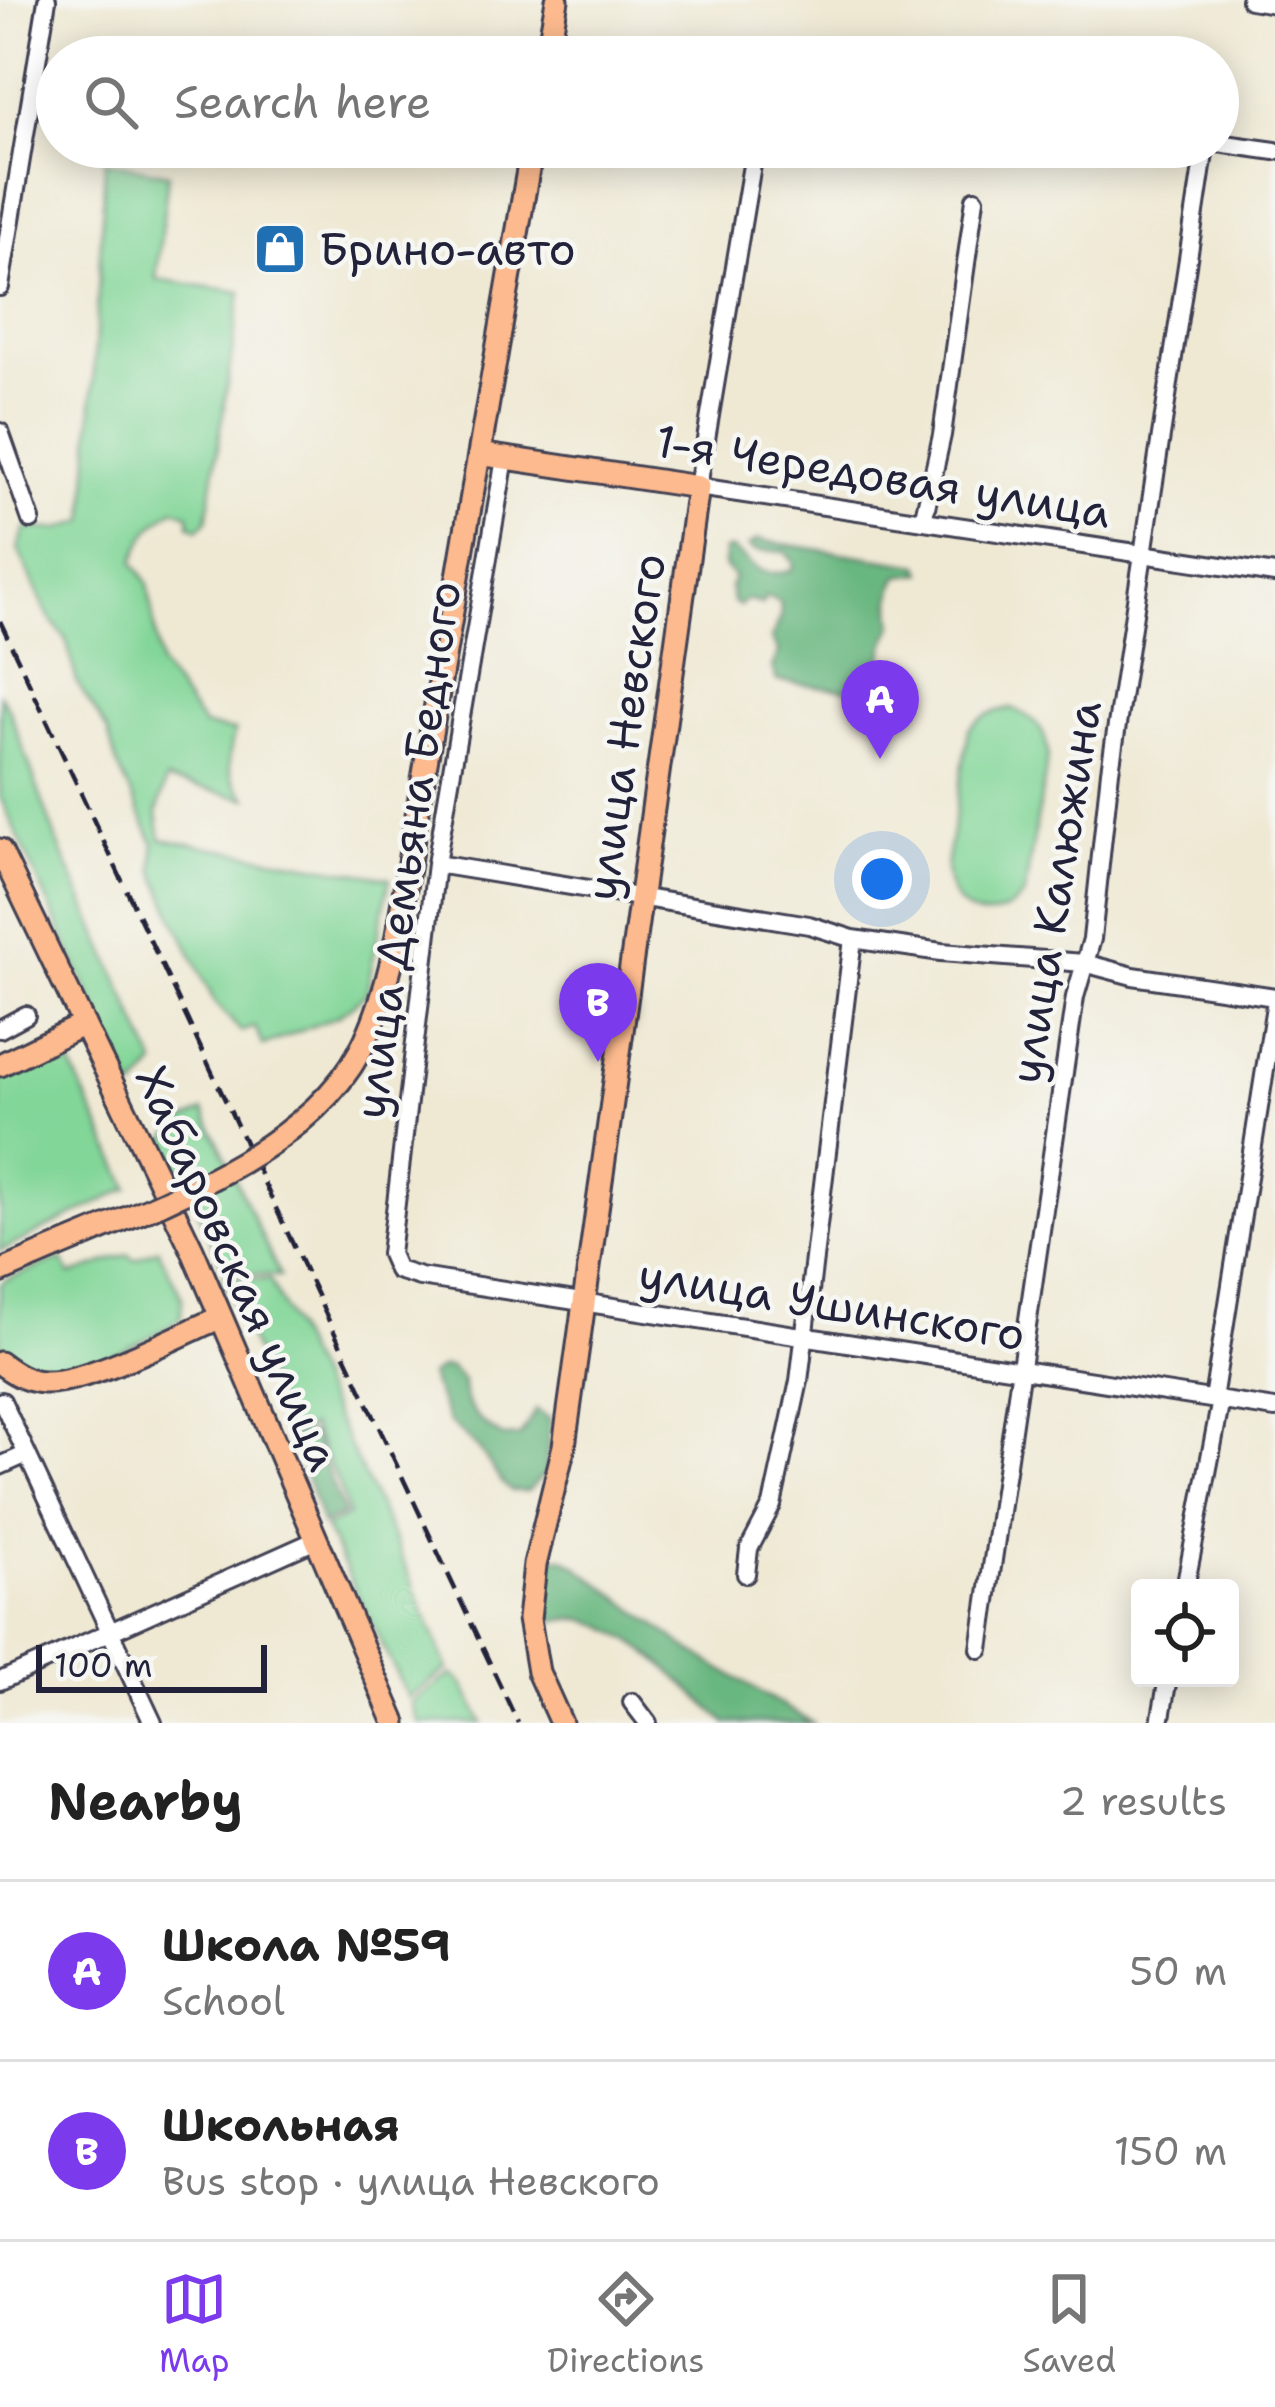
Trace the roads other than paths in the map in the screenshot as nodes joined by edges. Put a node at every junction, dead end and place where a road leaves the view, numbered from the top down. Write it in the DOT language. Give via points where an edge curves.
graph roads {
  1 [pos="47,0"];
  2 [pos="557,0"];
  3 [pos="1250,0"];
  4 [pos="1275,4"];
  5 [pos="42,36"];
  6 [pos="551,36"];
  7 [pos="36,75"];
  8 [pos="1239,146"];
  9 [pos="1275,151"];
  10 [pos="528,168"];
  11 [pos="751,168"];
  12 [pos="1202,168"];
  13 [pos="0,177"];
  14 [pos="19,190"];
  15 [pos="975,199"];
  16 [pos="0,287"];
  17 [pos="0,432"];
  18 [pos="479,454"];
  19 [pos="505,458"];
  20 [pos="698,487"];
  21 [pos="31,520"];
  22 [pos="923,521"];
  23 [pos="1142,554"];
  24 [pos="1275,574"];
  25 [pos="0,850"];
  26 [pos="436,864"];
  27 [pos="639,896"];
  28 [pos="853,940"];
  29 [pos="1084,963"];
  30 [pos="1275,997"];
  31 [pos="1275,1006"];
  32 [pos="26,1015"];
  33 [pos="84,1024"];
  34 [pos="0,1029"];
  35 [pos="0,1065"];
  36 [pos="390,1253"];
  37 [pos="13,1264"];
  38 [pos="585,1303"];
  39 [pos="220,1317"];
  40 [pos="804,1336"];
  41 [pos="0,1364"];
  42 [pos="1019,1370"];
  43 [pos="1217,1400"];
  44 [pos="2,1401"];
  45 [pos="1275,1408"];
  46 [pos="27,1454"];
  47 [pos="0,1466"];
  48 [pos="316,1540"];
  49 [pos="746,1574"];
  50 [pos="1187,1579"];
  51 [pos="111,1631"];
  52 [pos="980,1649"];
  53 [pos="0,1681"];
  54 [pos="1166,1687"];
  55 [pos="632,1702"];
  56 [pos="387,1720"];
  57 [pos="152,1723"];
  58 [pos="561,1723"];
  59 [pos="648,1723"];
  60 [pos="1160,1723"];
  1 -- 5 [label="street"];
  2 -- 6 [label="main road"];
  3 -- 4 [label="street"];
  7 -- 14 [label="street"];
  8 -- 9 [label="street"];
  10 -- 18 [label="main road, улица Демьяна Бедного"];
  11 -- 20 [label="street, улица Невского"];
  12 -- 23 [label="street, улица Калюжина"];
  13 -- 14 [label="street"];
  14 -- 16 [label="street"];
  15 -- 22 [label="street"];
  17 -- 21 [label="street"];
  18 -- 19 [label="main road, 1-я Чередовая улица"];
  18 -- 37 [label="main road, улица Демьяна Бедного, bridge" via="394,951 361,1049 323,1102 237,1165"];
  19 -- 20 [label="main road, 1-я Чередовая улица"];
  19 -- 26 [label="street, улица Демьяна Бедного"];
  20 -- 22 [label="street, 1-я Чередовая улица"];
  20 -- 27 [label="main road, улица Невского"];
  22 -- 23 [label="street, 1-я Чередовая улица"];
  23 -- 24 [label="street, 1-я Чередовая улица"];
  23 -- 29 [label="street, улица Калюжина"];
  25 -- 33 [label="main road, Хабаровская улица"];
  26 -- 27 [label="street"];
  26 -- 36 [label="street, улица Демьяна Бедного"];
  27 -- 28 [label="street"];
  27 -- 38 [label="main road, улица Невского"];
  28 -- 29 [label="street"];
  28 -- 40 [label="street"];
  29 -- 30 [label="street"];
  29 -- 42 [label="street, улица Калюжина"];
  31 -- 43 [label="street"];
  32 -- 34 [label="street"];
  33 -- 35 [label="main road"];
  33 -- 39 [label="main road, Хабаровская улица"];
  36 -- 38 [label="street, улица Ушинского" via="407,1274"];
  38 -- 40 [label="street, улица Ушинского"];
  38 -- 58 [label="main road, улица Невского" via="530,1596 538,1672"];
  39 -- 41 [label="main road" via="75,1378 43,1382"];
  39 -- 48 [label="main road, Хабаровская улица"];
  40 -- 42 [label="street, улица Ушинского"];
  40 -- 49 [label="street" via="772,1505 749,1549"];
  42 -- 43 [label="street, улица Ушинского"];
  42 -- 52 [label="street, улица Калюжина"];
  43 -- 45 [label="street, улица Ушинского"];
  43 -- 50 [label="street"];
  44 -- 46 [label="street"];
  46 -- 47 [label="street"];
  46 -- 51 [label="street"];
  48 -- 51 [label="street"];
  48 -- 56 [label="main road, Хабаровская улица"];
  51 -- 53 [label="street"];
  51 -- 57 [label="street"];
  54 -- 60 [label="street"];
  55 -- 59 [label="street"];
}
